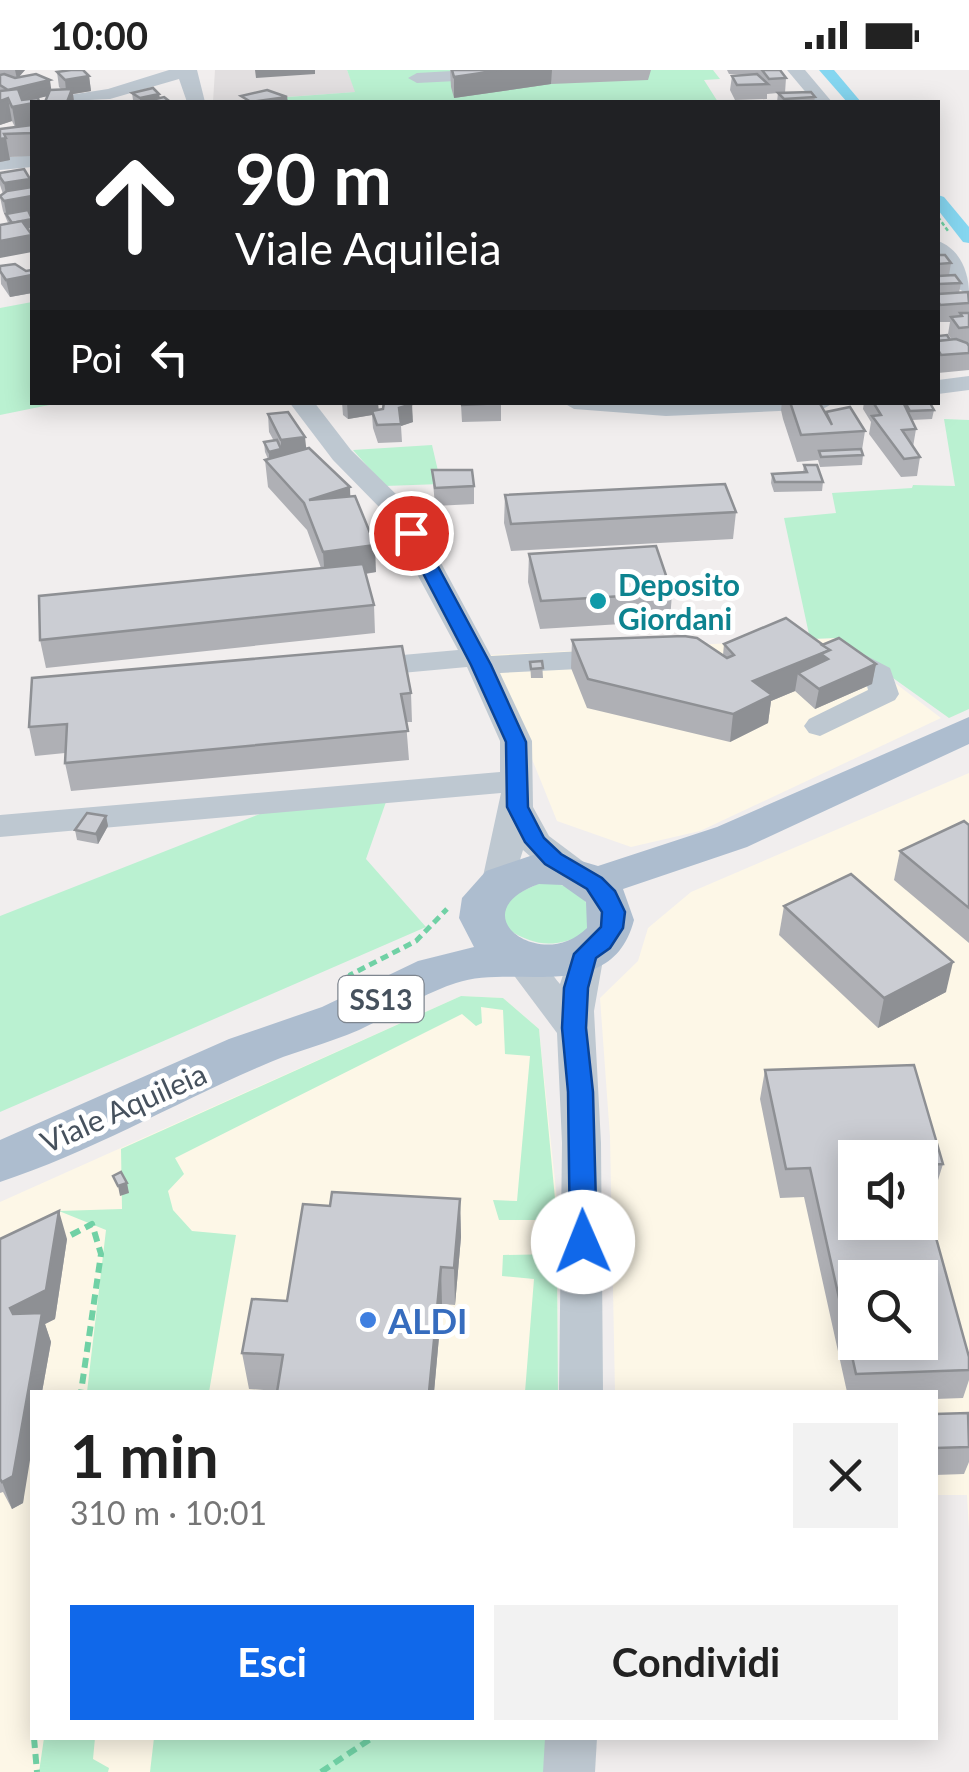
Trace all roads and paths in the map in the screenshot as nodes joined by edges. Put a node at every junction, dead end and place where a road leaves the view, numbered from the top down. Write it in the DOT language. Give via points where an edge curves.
graph roads {
  1 [pos="796,70"];
  2 [pos="187,71"];
  3 [pos="515,73"];
  4 [pos="415,74"];
  5 [pos="87,100"];
  6 [pos="195,100"];
  7 [pos="433,100"];
  8 [pos="820,100"];
  9 [pos="30,161"];
  10 [pos="0,164"];
  11 [pos="30,176"];
  12 [pos="0,180"];
  13 [pos="940,250"];
  14 [pos="969,287"];
  15 [pos="969,383"];
  16 [pos="940,388"];
  17 [pos="304,405"];
  18 [pos="812,645"];
  19 [pos="647,657"];
  20 [pos="479,661"];
  21 [pos="323,671"];
  22 [pos="820,726"];
  23 [pos="969,729"];
  24 [pos="518,794"];
  25 [pos="0,826"];
  26 [pos="732,837"];
  27 [pos="586,879"];
  28 [pos="489,894"];
  29 [pos="599,941"];
  30 [pos="519,958"];
  31 [pos="574,1028"];
  32 [pos="246,1052"];
  33 [pos="0,1162"];
  34 [pos="72,1234"];
  35 [pos="81,1390"];
  36 [pos="581,1390"];
  37 [pos="34,1740"];
  38 [pos="369,1740"];
  39 [pos="570,1740"];
  40 [pos="37,1772"];
  41 [pos="321,1772"];
  42 [pos="569,1772"];
  1 -- 8 [label="street"];
  2 -- 5 [label="street"];
  2 -- 6 [label="street"];
  3 -- 4 [label="street"];
  4 -- 7 [label="street"];
  9 -- 10 [label="street"];
  11 -- 12 [label="street"];
  13 -- 14 [label="street"];
  15 -- 16 [label="street"];
  17 -- 20 [label="street" via="402,519"];
  18 -- 22 [label="street" via="842,650 879,674 884,694"];
  19 -- 20 [label="street"];
  20 -- 21 [label="street"];
  20 -- 24 [label="street" via="516,742"];
  23 -- 26 [label="main road, Viale Aquileia / SS13"];
  24 -- 25 [label="street"];
  24 -- 27 [label="street" via="536,842"];
  24 -- 28 [label="street"];
  26 -- 27 [label="main road, Viale Aquileia / SS13"];
  26 -- 29 [label="main road, Viale Aquileia / SS13" via="651,886"];
  27 -- 28 [label="main road, Viale Aquileia / SS13" via="536,869"];
  27 -- 29 [label="main road" via="608,897 614,912"];
  28 -- 30 [label="main road" via="480,922 486,936"];
  28 -- 32 [label="main road, Viale Aquileia / SS13" via="419,958"];
  29 -- 30 [label="main road, Viale Aquileia / SS13" via="542,962"];
  29 -- 31 [label="street" via="576,988"];
  30 -- 31 [label="street"];
  30 -- 32 [label="main road, Viale Aquileia / SS13" via="456,965"];
  31 -- 36 [label="street" via="581,1092"];
  32 -- 33 [label="main road, Viale Aquileia / SS13"];
  34 -- 35 [label="path" via="92,1224 101,1254"];
  37 -- 40 [label="path"];
  38 -- 41 [label="path"];
  39 -- 42 [label="street"];
}
